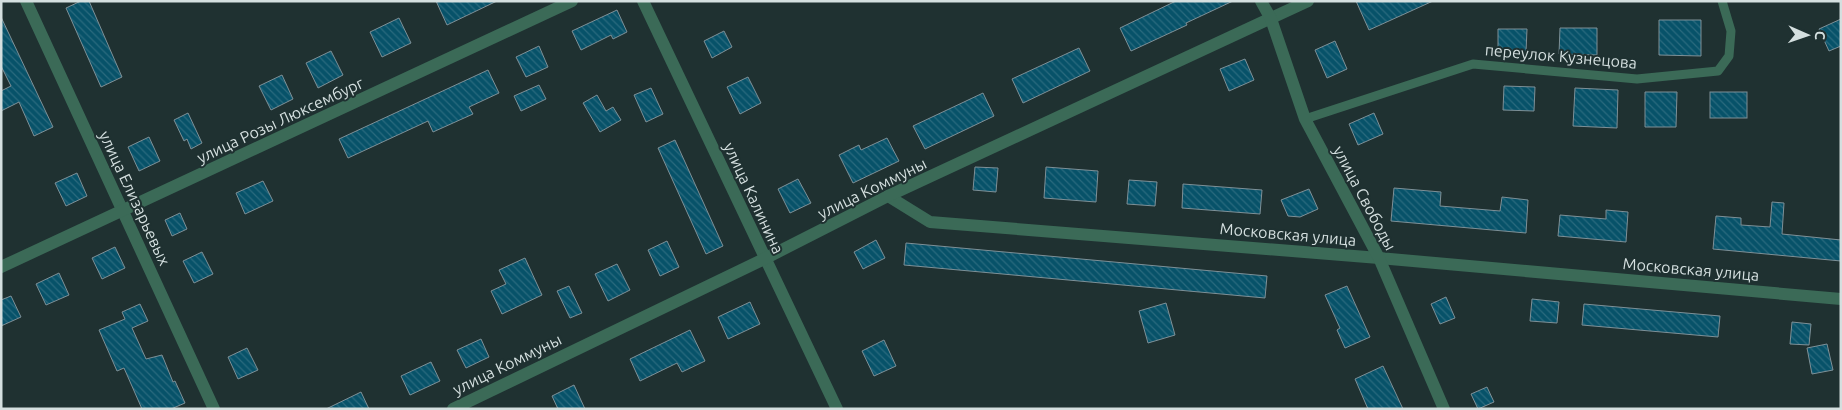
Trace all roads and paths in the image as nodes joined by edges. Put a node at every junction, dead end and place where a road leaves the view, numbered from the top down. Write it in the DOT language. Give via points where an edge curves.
graph roads {
  1 [pos="26,1"];
  2 [pos="572,1"];
  3 [pos="642,1"];
  4 [pos="1262,1"];
  5 [pos="1308,1"];
  6 [pos="1722,1"];
  7 [pos="1271,19"];
  8 [pos="1305,120"];
  9 [pos="888,196"];
  10 [pos="123,211"];
  11 [pos="1379,258"];
  12 [pos="764,259"];
  13 [pos="1,267"];
  14 [pos="1841,299"];
  15 [pos="214,409"];
  16 [pos="452,409"];
  17 [pos="837,409"];
  18 [pos="1444,409"];
  1 -- 10 [label="street, улица Елизарьевых"];
  2 -- 10 [label="street, улица Розы Люксембург"];
  3 -- 12 [label="street, улица Калинина"];
  4 -- 7 [label="street, улица Свободы"];
  5 -- 7 [label="street, улица Коммуны"];
  6 -- 8 [label="lane, переулок Кузнецова" via="1731,31 1729,56 1718,70 1637,79 1473,64"];
  7 -- 8 [label="street, улица Свободы"];
  7 -- 9 [label="street, улица Коммуны"];
  8 -- 11 [label="street, улица Свободы"];
  9 -- 11 [label="street, Московская улица" via="930,222"];
  9 -- 12 [label="street, улица Коммуны"];
  10 -- 13 [label="street, улица Розы Люксембург"];
  10 -- 15 [label="street, улица Елизарьевых"];
  11 -- 14 [label="street, Московская улица"];
  11 -- 18 [label="street, улица Свободы"];
  12 -- 16 [label="street, улица Коммуны"];
  12 -- 17 [label="street, улица Калинина"];
}
